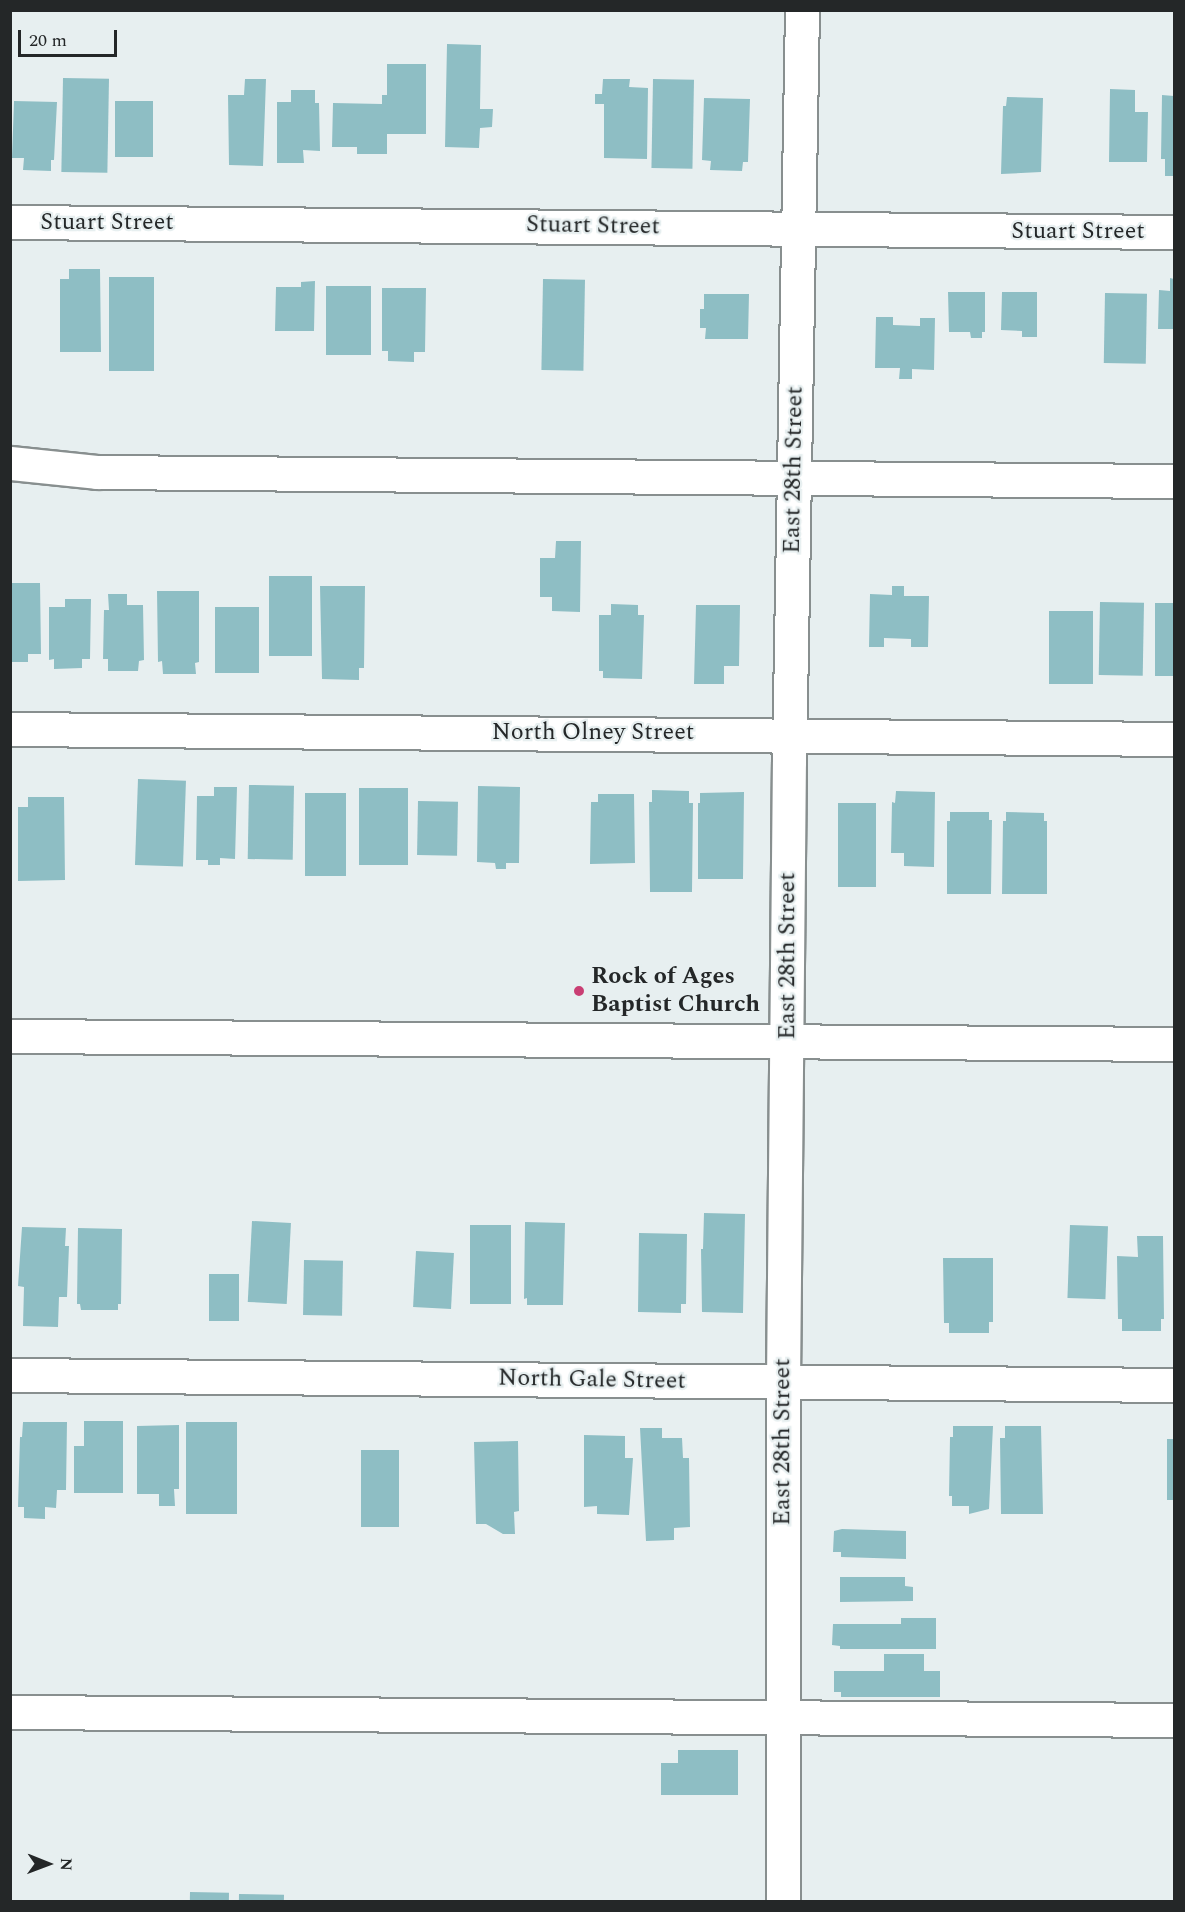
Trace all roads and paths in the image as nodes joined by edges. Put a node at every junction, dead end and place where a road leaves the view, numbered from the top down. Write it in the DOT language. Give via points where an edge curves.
graph roads {
  1 [pos="802,10"];
  2 [pos="10,222"];
  3 [pos="799,229"];
  4 [pos="1174,232"];
  5 [pos="10,462"];
  6 [pos="794,479"];
  7 [pos="1174,481"];
  8 [pos="10,729"];
  9 [pos="790,735"];
  10 [pos="1174,739"];
  11 [pos="10,1036"];
  12 [pos="788,1043"];
  13 [pos="1174,1044"];
  14 [pos="10,1375"];
  15 [pos="783,1382"];
  16 [pos="1174,1384"];
  17 [pos="10,1712"];
  18 [pos="783,1717"];
  19 [pos="1174,1720"];
  20 [pos="783,1902"];
  1 -- 3 [label="street, East 28th Street"];
  2 -- 3 [label="street, Stuart Street"];
  3 -- 4 [label="street, Stuart Street"];
  3 -- 6 [label="street, East 28th Street"];
  5 -- 6 [label="street" via="97,472"];
  6 -- 7 [label="street"];
  6 -- 9 [label="street, East 28th Street"];
  8 -- 9 [label="street, North Olney Street"];
  9 -- 10 [label="street, North Olney Street"];
  9 -- 12 [label="street, East 28th Street"];
  11 -- 12 [label="street"];
  12 -- 13 [label="street"];
  12 -- 15 [label="street, East 28th Street"];
  14 -- 15 [label="street, North Gale Street"];
  15 -- 16 [label="street, North Gale Street"];
  15 -- 18 [label="street, East 28th Street"];
  17 -- 18 [label="street"];
  18 -- 19 [label="street"];
  18 -- 20 [label="street, East 28th Street"];
}
